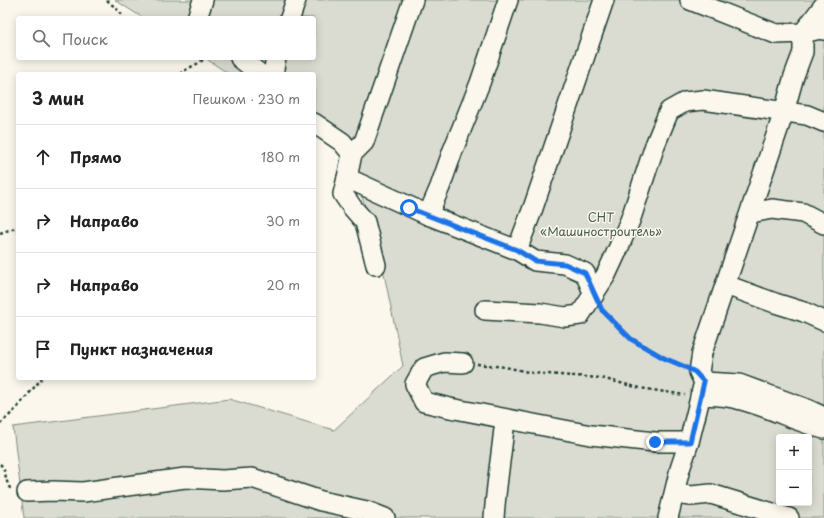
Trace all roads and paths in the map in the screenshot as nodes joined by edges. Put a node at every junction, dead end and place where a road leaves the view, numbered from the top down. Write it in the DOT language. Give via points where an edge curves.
graph roads {
  1 [pos="107,0"];
  2 [pos="203,0"];
  3 [pos="296,0"];
  4 [pos="413,0"];
  5 [pos="508,0"];
  6 [pos="604,0"];
  7 [pos="690,0"];
  8 [pos="824,5"];
  9 [pos="122,16"];
  10 [pos="198,16"];
  11 [pos="291,16"];
  12 [pos="824,30"];
  13 [pos="803,33"];
  14 [pos="203,60"];
  15 [pos="242,60"];
  16 [pos="276,60"];
  17 [pos="183,72"];
  18 [pos="258,72"];
  19 [pos="273,72"];
  20 [pos="784,112"];
  21 [pos="824,122"];
  22 [pos="316,124"];
  23 [pos="352,154"];
  24 [pos="347,178"];
  25 [pos="751,213"];
  26 [pos="428,215"];
  27 [pos="824,224"];
  28 [pos="16,228"];
  29 [pos="0,233"];
  30 [pos="517,250"];
  31 [pos="376,265"];
  32 [pos="726,285"];
  33 [pos="594,295"];
  34 [pos="485,310"];
  35 [pos="824,321"];
  36 [pos="463,363"];
  37 [pos="40,380"];
  38 [pos="702,389"];
  39 [pos="824,417"];
  40 [pos="505,419"];
  41 [pos="0,424"];
  42 [pos="824,429"];
  43 [pos="690,442"];
  44 [pos="0,464"];
  45 [pos="27,492"];
  46 [pos="675,494"];
  47 [pos="385,518"];
  48 [pos="494,518"];
  49 [pos="668,518"];
  50 [pos="789,518"];
  1 -- 9 [label="path"];
  2 -- 10 [label="lane"];
  3 -- 11 [label="lane"];
  4 -- 23 [label="lane" via="364,142"];
  5 -- 26 [label="lane" via="480,83"];
  6 -- 30 [label="lane"];
  7 -- 13 [label="lane" via="776,34"];
  8 -- 13 [label="lane"];
  12 -- 13 [label="lane"];
  13 -- 20 [label="lane" via="803,52"];
  14 -- 17 [label="path"];
  15 -- 18 [label="lane"];
  16 -- 19 [label="lane"];
  20 -- 21 [label="lane" via="807,115"];
  20 -- 25 [label="lane"];
  20 -- 33 [label="lane" via="703,100 685,102 669,111 631,218 606,275"];
  22 -- 23 [label="lane" via="342,142"];
  23 -- 24 [label="lane"];
  24 -- 26 [label="lane"];
  24 -- 31 [label="lane" via="343,194 365,222"];
  25 -- 27 [label="lane" via="772,209 804,214"];
  25 -- 32 [label="lane"];
  26 -- 30 [label="lane"];
  28 -- 29 [label="path"];
  30 -- 33 [label="lane" via="535,261 565,264 585,273"];
  32 -- 35 [label="lane"];
  32 -- 38 [label="lane" via="702,353 699,372"];
  33 -- 34 [label="lane" via="580,315 565,317"];
  33 -- 38 [label="path" via="602,310 631,339 695,372"];
  36 -- 38 [label="path" via="533,373 601,378 680,395 696,395"];
  36 -- 40 [label="lane" via="444,362 424,368 415,384 424,402"];
  37 -- 41 [label="path"];
  38 -- 39 [label="lane" via="740,384"];
  38 -- 42 [label="lane"];
  38 -- 43 [label="lane"];
  40 -- 43 [label="lane" via="599,436 655,442"];
  40 -- 48 [label="lane"];
  43 -- 46 [label="lane" via="680,469"];
  44 -- 45 [label="path" via="10,488"];
  45 -- 47 [label="lane" via="83,492 186,478 252,478 321,501"];
  46 -- 49 [label="lane"];
  46 -- 50 [label="lane" via="711,494"];
}
